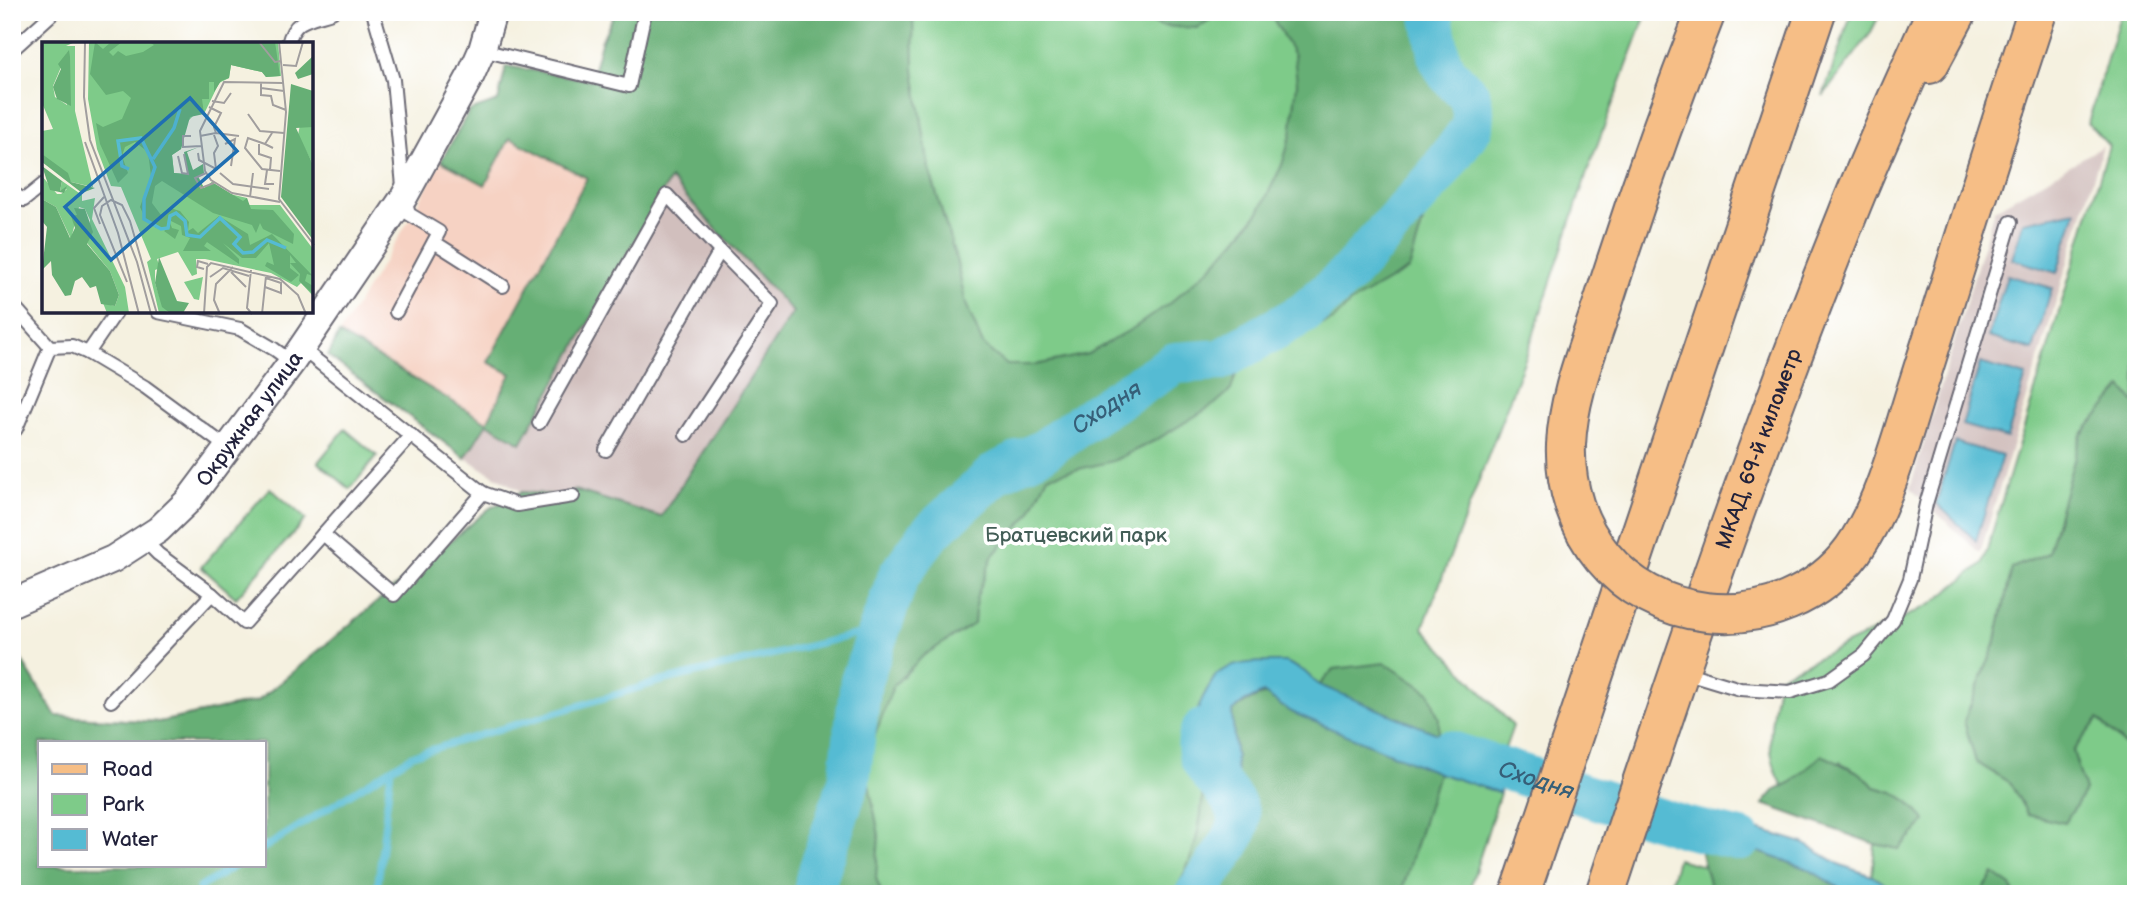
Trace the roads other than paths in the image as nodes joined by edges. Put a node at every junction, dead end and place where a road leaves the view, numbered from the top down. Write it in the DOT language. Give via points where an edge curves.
graph roads {
  1 [pos="54,12"];
  2 [pos="332,12"];
  3 [pos="373,12"];
  4 [pos="493,12"];
  5 [pos="645,12"];
  6 [pos="1706,12"];
  7 [pos="1816,12"];
  8 [pos="1936,12"];
  9 [pos="1956,12"];
  10 [pos="2037,12"];
  11 [pos="288,42"];
  12 [pos="12,50"];
  13 [pos="482,50"];
  14 [pos="42,186"];
  15 [pos="12,193"];
  16 [pos="404,197"];
  17 [pos="1848,213"];
  18 [pos="2011,222"];
  19 [pos="434,242"];
  20 [pos="720,251"];
  21 [pos="503,286"];
  22 [pos="12,304"];
  23 [pos="396,312"];
  24 [pos="116,313"];
  25 [pos="163,313"];
  26 [pos="50,347"];
  27 [pos="88,352"];
  28 [pos="297,355"];
  29 [pos="539,423"];
  30 [pos="12,432"];
  31 [pos="411,435"];
  32 [pos="686,435"];
  33 [pos="228,448"];
  34 [pos="606,450"];
  35 [pos="483,493"];
  36 [pos="572,496"];
  37 [pos="323,534"];
  38 [pos="144,539"];
  39 [pos="212,594"];
  40 [pos="12,603"];
  41 [pos="1679,671"];
  42 [pos="111,701"];
  43 [pos="1523,882"];
  44 [pos="1605,894"];
  1 -- 12 [label="lane"];
  2 -- 11 [label="lane" via="298,22"];
  3 -- 16 [label="lane" via="393,80"];
  4 -- 13 [label="street, Окружная улица"];
  5 -- 13 [label="lane" via="629,86"];
  6 -- 10 [label="main road, bridge" via="1629,221 1573,397 1566,446 1577,516 1619,574 1660,600 1683,608 1731,613 1778,605 1821,582 1855,547 1877,505"];
  7 -- 43 [label="main road"];
  8 -- 17 [label="main road, МКАД, 69-й километр"];
  9 -- 17 [label="main road"];
  13 -- 16 [label="street, Окружная улица"];
  14 -- 15 [label="lane" via="24,200"];
  16 -- 19 [label="lane" via="408,214 439,232"];
  16 -- 28 [label="street, Окружная улица"];
  17 -- 41 [label="main road, МКАД, 69-й километр" via="1757,449"];
  18 -- 41 [label="lane" via="1926,503 1910,579 1893,620 1864,655 1829,680 1790,692 1740,689"];
  19 -- 21 [label="lane"];
  19 -- 23 [label="lane"];
  20 -- 29 [label="lane" via="667,195"];
  20 -- 32 [label="lane" via="772,304"];
  20 -- 34 [label="lane"];
  22 -- 26 [label="lane"];
  24 -- 27 [label="lane" via="108,334"];
  25 -- 28 [label="lane" via="240,329 275,349"];
  26 -- 27 [label="lane" via="72,346"];
  26 -- 30 [label="lane"];
  27 -- 33 [label="lane"];
  28 -- 31 [label="lane"];
  28 -- 33 [label="street, Окружная улица"];
  31 -- 35 [label="lane"];
  31 -- 37 [label="lane"];
  33 -- 38 [label="street, Окружная улица" via="188,501"];
  35 -- 36 [label="lane" via="517,505"];
  35 -- 37 [label="lane" via="394,596"];
  37 -- 39 [label="lane" via="244,622"];
  38 -- 39 [label="lane"];
  38 -- 40 [label="street, Окружная улица" via="113,559"];
  39 -- 42 [label="lane"];
  41 -- 44 [label="main road, МКАД, 69-й километр"];
}
